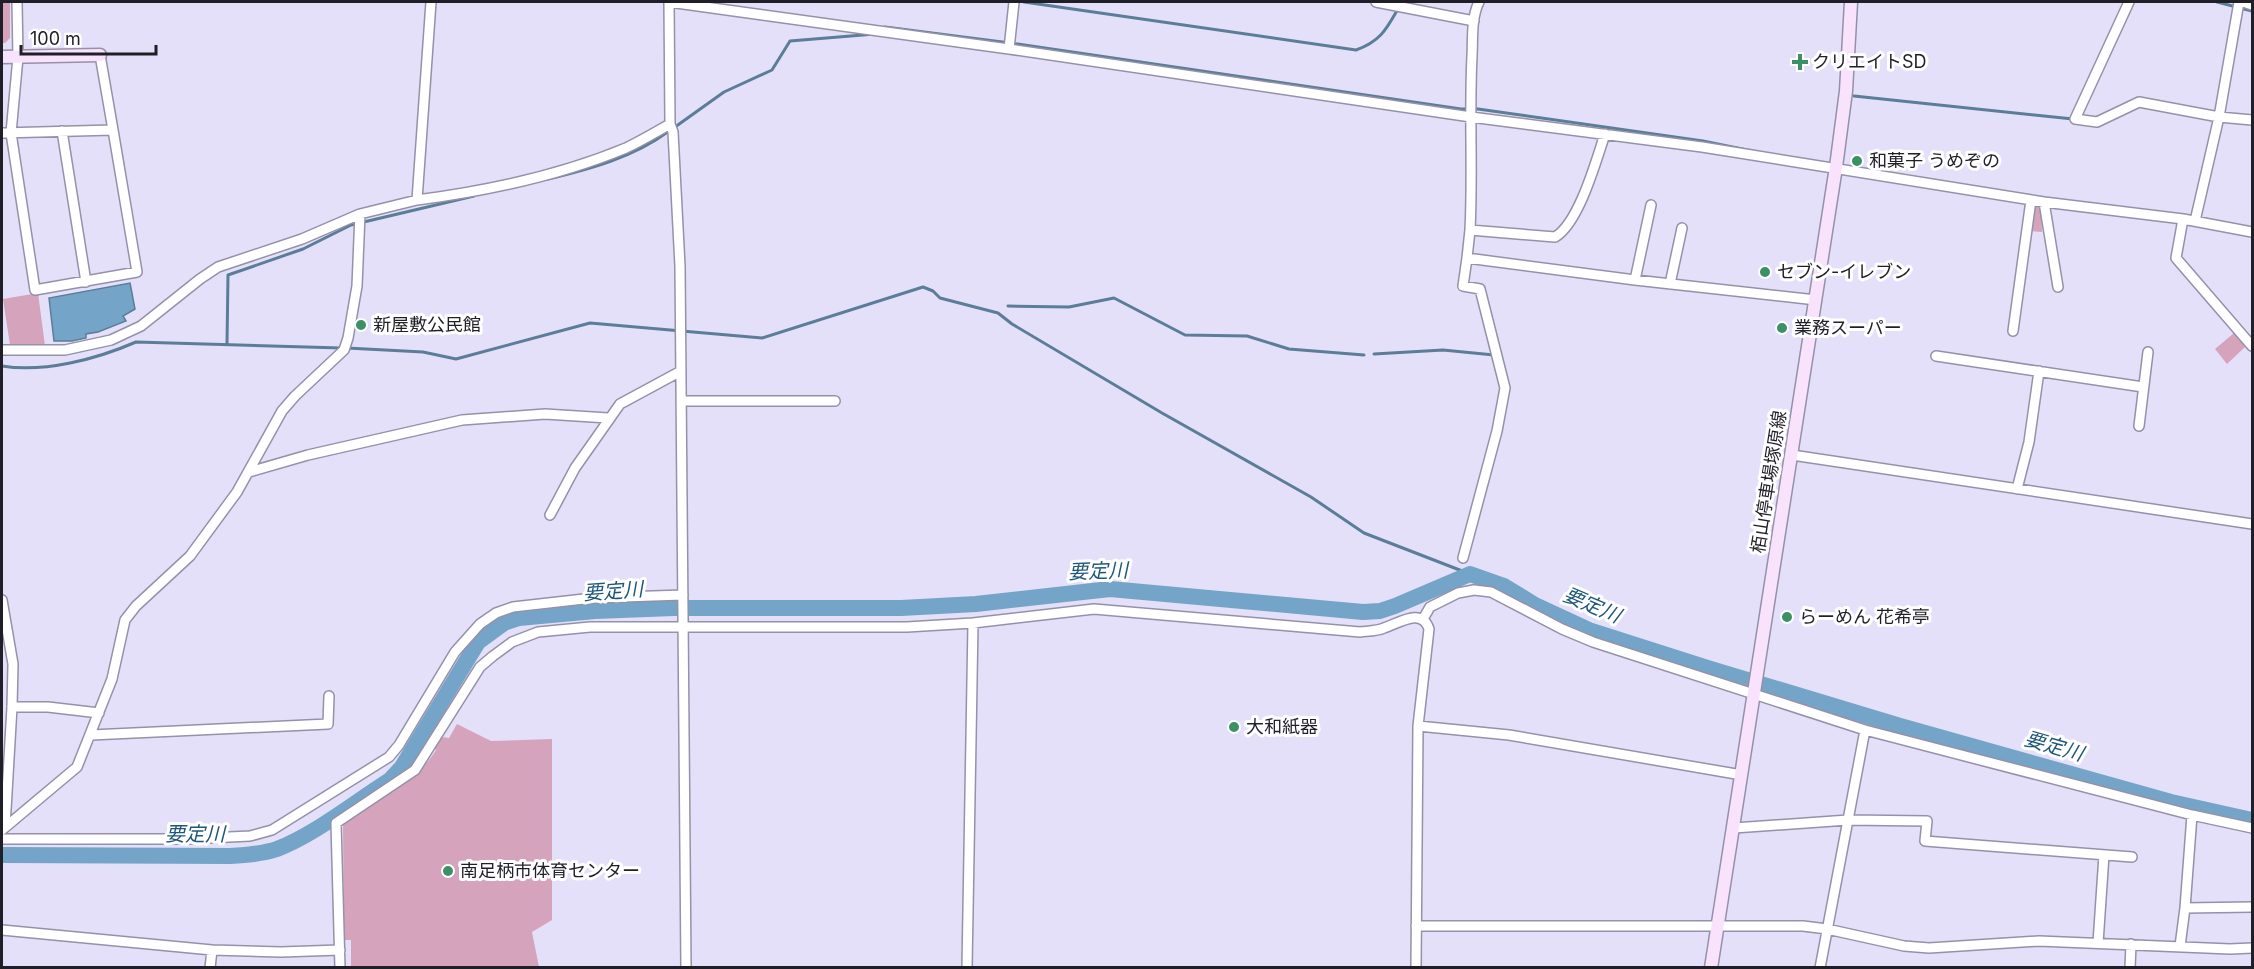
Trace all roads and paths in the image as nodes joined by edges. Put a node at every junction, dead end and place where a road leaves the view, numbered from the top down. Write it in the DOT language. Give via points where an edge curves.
graph roads {
  1 [pos="17,2"];
  2 [pos="431,2"];
  3 [pos="669,2"];
  4 [pos="1376,2"];
  5 [pos="1479,2"];
  6 [pos="1851,2"];
  7 [pos="2129,2"];
  8 [pos="2241,2"];
  9 [pos="1014,3"];
  10 [pos="2253,5"];
  11 [pos="1474,21"];
  12 [pos="1009,49"];
  13 [pos="100,56"];
  14 [pos="2,57"];
  15 [pos="18,57"];
  16 [pos="1470,112"];
  17 [pos="2219,117"];
  18 [pos="2253,120"];
  19 [pos="671,128"];
  20 [pos="112,130"];
  21 [pos="62,131"];
  22 [pos="6,133"];
  23 [pos="1605,134"];
  24 [pos="1836,167"];
  25 [pos="417,200"];
  26 [pos="2031,200"];
  27 [pos="2044,202"];
  28 [pos="1652,205"];
  29 [pos="360,214"];
  30 [pos="2183,219"];
  31 [pos="2195,221"];
  32 [pos="1682,228"];
  33 [pos="1470,230"];
  34 [pos="2253,232"];
  35 [pos="1467,258"];
  36 [pos="1635,280"];
  37 [pos="86,282"];
  38 [pos="1670,284"];
  39 [pos="2058,287"];
  40 [pos="1816,300"];
  41 [pos="2013,331"];
  42 [pos="2253,346"];
  43 [pos="2,350"];
  44 [pos="2148,352"];
  45 [pos="1936,356"];
  46 [pos="681,371"];
  47 [pos="2039,371"];
  48 [pos="2143,387"];
  49 [pos="681,401"];
  50 [pos="835,401"];
  51 [pos="608,418"];
  52 [pos="2139,426"];
  53 [pos="1792,455"];
  54 [pos="249,472"];
  55 [pos="2017,489"];
  56 [pos="550,515"];
  57 [pos="2253,524"];
  58 [pos="1463,558"];
  59 [pos="684,596"];
  60 [pos="2,600"];
  61 [pos="1423,619"];
  62 [pos="684,622"];
  63 [pos="973,623"];
  64 [pos="1754,693"];
  65 [pos="328,696"];
  66 [pos="12,707"];
  67 [pos="99,713"];
  68 [pos="1418,726"];
  69 [pos="1865,730"];
  70 [pos="91,735"];
  71 [pos="1742,775"];
  72 [pos="2192,815"];
  73 [pos="1848,820"];
  74 [pos="3,828"];
  75 [pos="1734,828"];
  76 [pos="2253,828"];
  77 [pos="2,839"];
  78 [pos="2104,855"];
  79 [pos="2132,857"];
  80 [pos="2253,907"];
  81 [pos="2185,908"];
  82 [pos="1718,925"];
  83 [pos="1416,926"];
  84 [pos="2,930"];
  85 [pos="1827,930"];
  86 [pos="2098,943"];
  87 [pos="2132,944"];
  88 [pos="2180,946"];
  89 [pos="2253,948"];
  90 [pos="212,950"];
  91 [pos="340,950"];
  92 [pos="210,968"];
  93 [pos="340,968"];
  94 [pos="686,968"];
  95 [pos="967,968"];
  96 [pos="1416,968"];
  97 [pos="1712,968"];
  98 [pos="1821,968"];
  99 [pos="2130,968"];
  1 -- 15 [label="street"];
  2 -- 25 [label="street"];
  3 -- 12 [label="street"];
  3 -- 19 [label="street"];
  4 -- 11 [label="street"];
  5 -- 11 [label="street"];
  6 -- 24 [label="main road, 栢山停車場塚原線" via="1846,92"];
  7 -- 17 [label="street" via="2075,119 2097,122 2139,102"];
  8 -- 10 [label="street"];
  8 -- 17 [label="street"];
  9 -- 12 [label="street"];
  11 -- 16 [label="street"];
  12 -- 16 [label="street"];
  13 -- 15 [label="main road"];
  13 -- 20 [label="street"];
  14 -- 15 [label="main road"];
  15 -- 22 [label="street"];
  16 -- 23 [label="street"];
  16 -- 33 [label="street"];
  17 -- 18 [label="street"];
  17 -- 31 [label="street"];
  19 -- 25 [label="street" via="588,162"];
  19 -- 46 [label="street" via="680,266"];
  20 -- 21 [label="street"];
  20 -- 37 [label="street" via="137,272"];
  21 -- 22 [label="street"];
  21 -- 37 [label="street"];
  22 -- 37 [label="street" via="35,290"];
  23 -- 24 [label="street"];
  23 -- 33 [label="street" via="1584,193 1564,232 1555,237"];
  24 -- 26 [label="street"];
  24 -- 40 [label="main road, 栢山停車場塚原線"];
  25 -- 29 [label="street"];
  26 -- 27 [label="street"];
  26 -- 41 [label="street"];
  27 -- 30 [label="street"];
  27 -- 39 [label="street"];
  28 -- 36 [label="street"];
  29 -- 43 [label="street" via="302,239 218,267 141,326 111,340 65,350"];
  29 -- 54 [label="street" via="357,286 344,350 282,411"];
  30 -- 31 [label="street"];
  30 -- 42 [label="street" via="2176,258"];
  31 -- 34 [label="street"];
  32 -- 38 [label="street"];
  33 -- 35 [label="street"];
  35 -- 36 [label="street"];
  35 -- 58 [label="street" via="1463,286 1480,290 1505,388"];
  36 -- 38 [label="street"];
  38 -- 40 [label="street"];
  40 -- 53 [label="main road, 栢山停車場塚原線"];
  44 -- 48 [label="street"];
  45 -- 47 [label="street"];
  46 -- 49 [label="street"];
  46 -- 51 [label="street" via="620,404"];
  47 -- 48 [label="street"];
  47 -- 55 [label="street" via="2029,442"];
  48 -- 52 [label="street"];
  49 -- 50 [label="street"];
  49 -- 59 [label="street"];
  51 -- 54 [label="street" via="545,414 462,420"];
  51 -- 56 [label="street"];
  53 -- 55 [label="street"];
  53 -- 64 [label="main road, 栢山停車場塚原線"];
  54 -- 67 [label="street" via="190,556 125,620 112,679"];
  55 -- 57 [label="street"];
  59 -- 62 [label="street"];
  59 -- 77 [label="street" via="593,598 513,607 496,613 480,624 455,652 389,757 272,830 250,836 188,839"];
  60 -- 66 [label="street" via="13,664"];
  61 -- 63 [label="street" via="1412,617 1382,629 1360,632 1094,609"];
  61 -- 64 [label="street" via="1430,607 1458,593 1491,592 1593,642"];
  61 -- 68 [label="street" via="1429,629"];
  62 -- 63 [label="street" via="907,627"];
  62 -- 91 [label="street" via="538,632 512,642 480,667 415,770 336,823"];
  62 -- 94 [label="street"];
  63 -- 95 [label="street"];
  64 -- 69 [label="street"];
  64 -- 71 [label="main road, 栢山停車場塚原線"];
  65 -- 70 [label="street" via="328,724"];
  66 -- 67 [label="street"];
  66 -- 74 [label="street"];
  67 -- 70 [label="street"];
  68 -- 71 [label="street" via="1509,735"];
  68 -- 83 [label="street"];
  69 -- 72 [label="street"];
  69 -- 73 [label="street"];
  70 -- 74 [label="street" via="77,767"];
  71 -- 75 [label="main road, 栢山停車場塚原線"];
  72 -- 76 [label="street"];
  72 -- 81 [label="street"];
  73 -- 75 [label="street"];
  73 -- 78 [label="street" via="1927,821 1925,841"];
  73 -- 85 [label="street"];
  75 -- 82 [label="main road, 栢山停車場塚原線"];
  78 -- 79 [label="street"];
  78 -- 86 [label="street"];
  80 -- 81 [label="street"];
  81 -- 88 [label="street"];
  82 -- 83 [label="street"];
  82 -- 85 [label="street"];
  82 -- 97 [label="main road, 栢山停車場塚原線"];
  83 -- 96 [label="street"];
  84 -- 90 [label="street"];
  85 -- 86 [label="street" via="1929,948 2039,941"];
  85 -- 98 [label="street"];
  86 -- 87 [label="street"];
  87 -- 88 [label="street"];
  87 -- 99 [label="street"];
  88 -- 89 [label="street"];
  90 -- 91 [label="street"];
  90 -- 92 [label="street"];
  91 -- 93 [label="street"];
}
